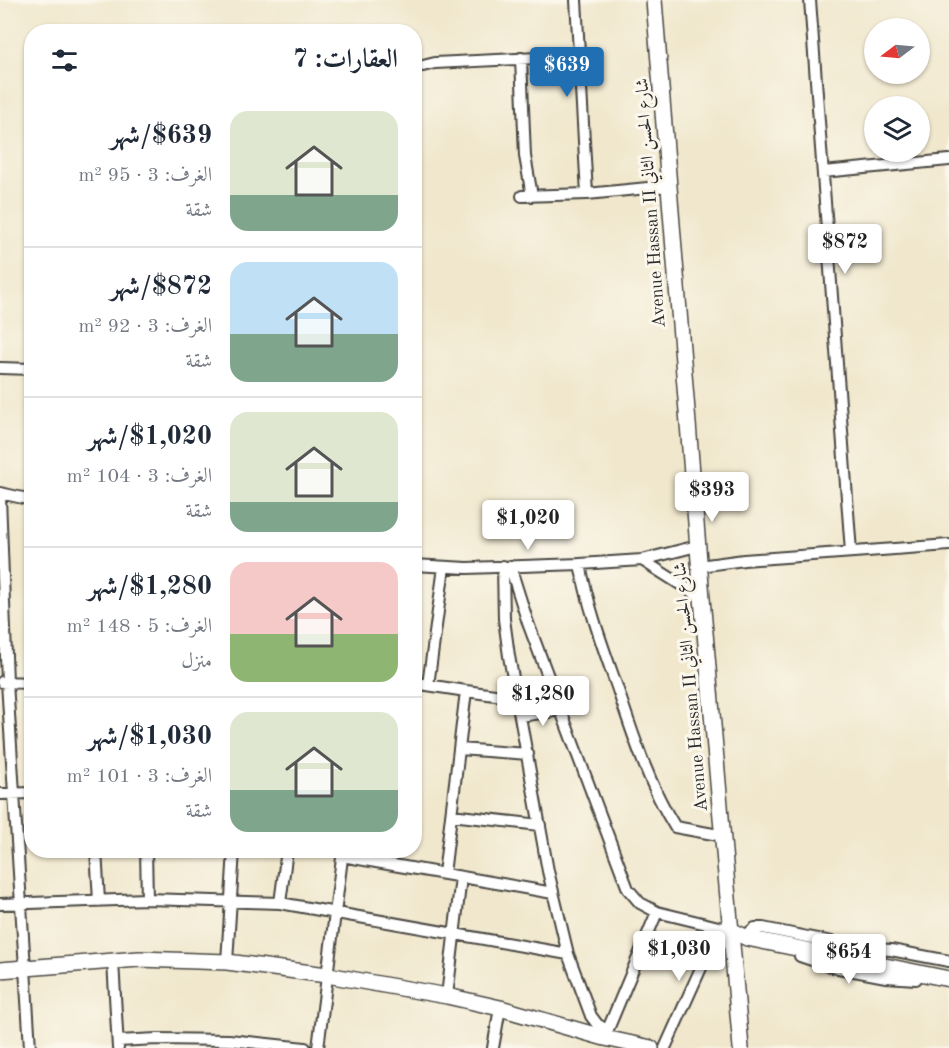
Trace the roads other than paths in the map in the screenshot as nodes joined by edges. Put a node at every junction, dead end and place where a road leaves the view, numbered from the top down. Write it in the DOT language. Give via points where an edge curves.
graph roads {
  1 [pos="576,0"];
  2 [pos="654,0"];
  3 [pos="810,0"];
  4 [pos="579,56"];
  5 [pos="521,58"];
  6 [pos="423,66"];
  7 [pos="949,160"];
  8 [pos="823,172"];
  9 [pos="668,186"];
  10 [pos="587,194"];
  11 [pos="0,368"];
  12 [pos="24,369"];
  13 [pos="0,495"];
  14 [pos="24,499"];
  15 [pos="949,545"];
  16 [pos="698,546"];
  17 [pos="851,552"];
  18 [pos="642,560"];
  19 [pos="580,564"];
  20 [pos="422,566"];
  21 [pos="506,566"];
  22 [pos="699,566"];
  23 [pos="444,567"];
  24 [pos="1,568"];
  25 [pos="702,598"];
  26 [pos="3,627"];
  27 [pos="4,682"];
  28 [pos="24,683"];
  29 [pos="422,684"];
  30 [pos="428,685"];
  31 [pos="466,691"];
  32 [pos="517,698"];
  33 [pos="562,710"];
  34 [pos="520,716"];
  35 [pos="459,748"];
  36 [pos="528,754"];
  37 [pos="15,793"];
  38 [pos="24,793"];
  39 [pos="0,794"];
  40 [pos="451,815"];
  41 [pos="540,825"];
  42 [pos="724,836"];
  43 [pos="96,858"];
  44 [pos="146,858"];
  45 [pos="233,858"];
  46 [pos="286,858"];
  47 [pos="342,858"];
  48 [pos="367,858"];
  49 [pos="444,874"];
  50 [pos="461,877"];
  51 [pos="553,893"];
  52 [pos="147,899"];
  53 [pos="99,901"];
  54 [pos="230,901"];
  55 [pos="22,903"];
  56 [pos="280,903"];
  57 [pos="0,904"];
  58 [pos="335,911"];
  59 [pos="657,912"];
  60 [pos="725,929"];
  61 [pos="750,932"];
  62 [pos="454,933"];
  63 [pos="771,942"];
  64 [pos="568,954"];
  65 [pos="113,961"];
  66 [pos="949,961"];
  67 [pos="227,962"];
  68 [pos="25,968"];
  69 [pos="0,970"];
  70 [pos="949,972"];
  71 [pos="327,975"];
  72 [pos="949,979"];
  73 [pos="949,985"];
  74 [pos="447,996"];
  75 [pos="500,1008"];
  76 [pos="606,1034"];
  77 [pos="118,1045"];
  78 [pos="30,1048"];
  79 [pos="305,1048"];
  80 [pos="318,1048"];
  81 [pos="493,1048"];
  82 [pos="651,1048"];
  83 [pos="664,1048"];
  84 [pos="741,1048"];
  1 -- 4 [label="street"];
  2 -- 9 [label="street, Avenue Hassan II شارع الحسن الثاني"];
  3 -- 8 [label="street"];
  4 -- 5 [label="street"];
  4 -- 10 [label="street"];
  5 -- 6 [label="street"];
  5 -- 10 [label="street" via="527,196"];
  7 -- 8 [label="street"];
  8 -- 17 [label="street"];
  9 -- 10 [label="street"];
  9 -- 16 [label="street, Avenue Hassan II شارع الحسن الثاني"];
  11 -- 12 [label="street"];
  13 -- 14 [label="street"];
  13 -- 24 [label="street"];
  15 -- 17 [label="street"];
  16 -- 18 [label="street"];
  16 -- 22 [label="street, Avenue Hassan II شارع الحسن الثاني"];
  17 -- 22 [label="street"];
  18 -- 19 [label="street"];
  18 -- 25 [label="street"];
  19 -- 21 [label="street"];
  19 -- 42 [label="street" via="599,636 663,809 675,827"];
  20 -- 23 [label="street"];
  21 -- 23 [label="street"];
  21 -- 32 [label="street" via="504,619"];
  21 -- 33 [label="street"];
  22 -- 25 [label="street, Avenue Hassan II شارع الحسن الثاني"];
  23 -- 30 [label="street"];
  24 -- 26 [label="street"];
  25 -- 42 [label="street, Avenue Hassan II شارع الحسن الثاني"];
  26 -- 27 [label="street"];
  27 -- 28 [label="street"];
  27 -- 37 [label="street"];
  29 -- 30 [label="street"];
  30 -- 31 [label="street"];
  31 -- 32 [label="street"];
  31 -- 35 [label="street"];
  32 -- 34 [label="street"];
  33 -- 34 [label="street"];
  33 -- 59 [label="street" via="627,890"];
  34 -- 36 [label="street"];
  35 -- 36 [label="street"];
  35 -- 40 [label="street"];
  36 -- 41 [label="street"];
  37 -- 38 [label="street"];
  37 -- 39 [label="street"];
  37 -- 55 [label="street"];
  40 -- 41 [label="street"];
  40 -- 49 [label="street"];
  41 -- 51 [label="street"];
  42 -- 60 [label="street, Avenue Hassan II شارع الحسن الثاني"];
  43 -- 53 [label="street"];
  44 -- 52 [label="street"];
  45 -- 54 [label="street"];
  46 -- 56 [label="street"];
  47 -- 58 [label="street"];
  48 -- 49 [label="street"];
  49 -- 50 [label="street"];
  50 -- 51 [label="street"];
  50 -- 62 [label="street"];
  51 -- 64 [label="street"];
  52 -- 53 [label="street"];
  52 -- 54 [label="street"];
  53 -- 55 [label="street"];
  54 -- 56 [label="street"];
  54 -- 67 [label="street"];
  55 -- 57 [label="street"];
  55 -- 68 [label="street"];
  56 -- 58 [label="street"];
  58 -- 62 [label="street"];
  58 -- 71 [label="street"];
  59 -- 60 [label="street"];
  59 -- 76 [label="street"];
  60 -- 61 [label="street"];
  60 -- 63 [label="street"];
  60 -- 83 [label="street"];
  60 -- 84 [label="street, Avenue Hassan II شارع الحسن الثاني"];
  61 -- 66 [label="street" via="763,928"];
  61 -- 70 [label="street"];
  62 -- 64 [label="street"];
  62 -- 74 [label="street"];
  63 -- 72 [label="street"];
  63 -- 73 [label="street" via="783,952 833,967"];
  64 -- 76 [label="street" via="591,1016"];
  65 -- 67 [label="street"];
  65 -- 68 [label="street"];
  65 -- 77 [label="street"];
  67 -- 71 [label="street"];
  68 -- 69 [label="street"];
  68 -- 78 [label="street"];
  71 -- 74 [label="street"];
  71 -- 80 [label="street"];
  74 -- 75 [label="street"];
  75 -- 76 [label="street"];
  75 -- 81 [label="street"];
  76 -- 82 [label="street"];
  77 -- 79 [label="street" via="157,1039 229,1040"];
}
